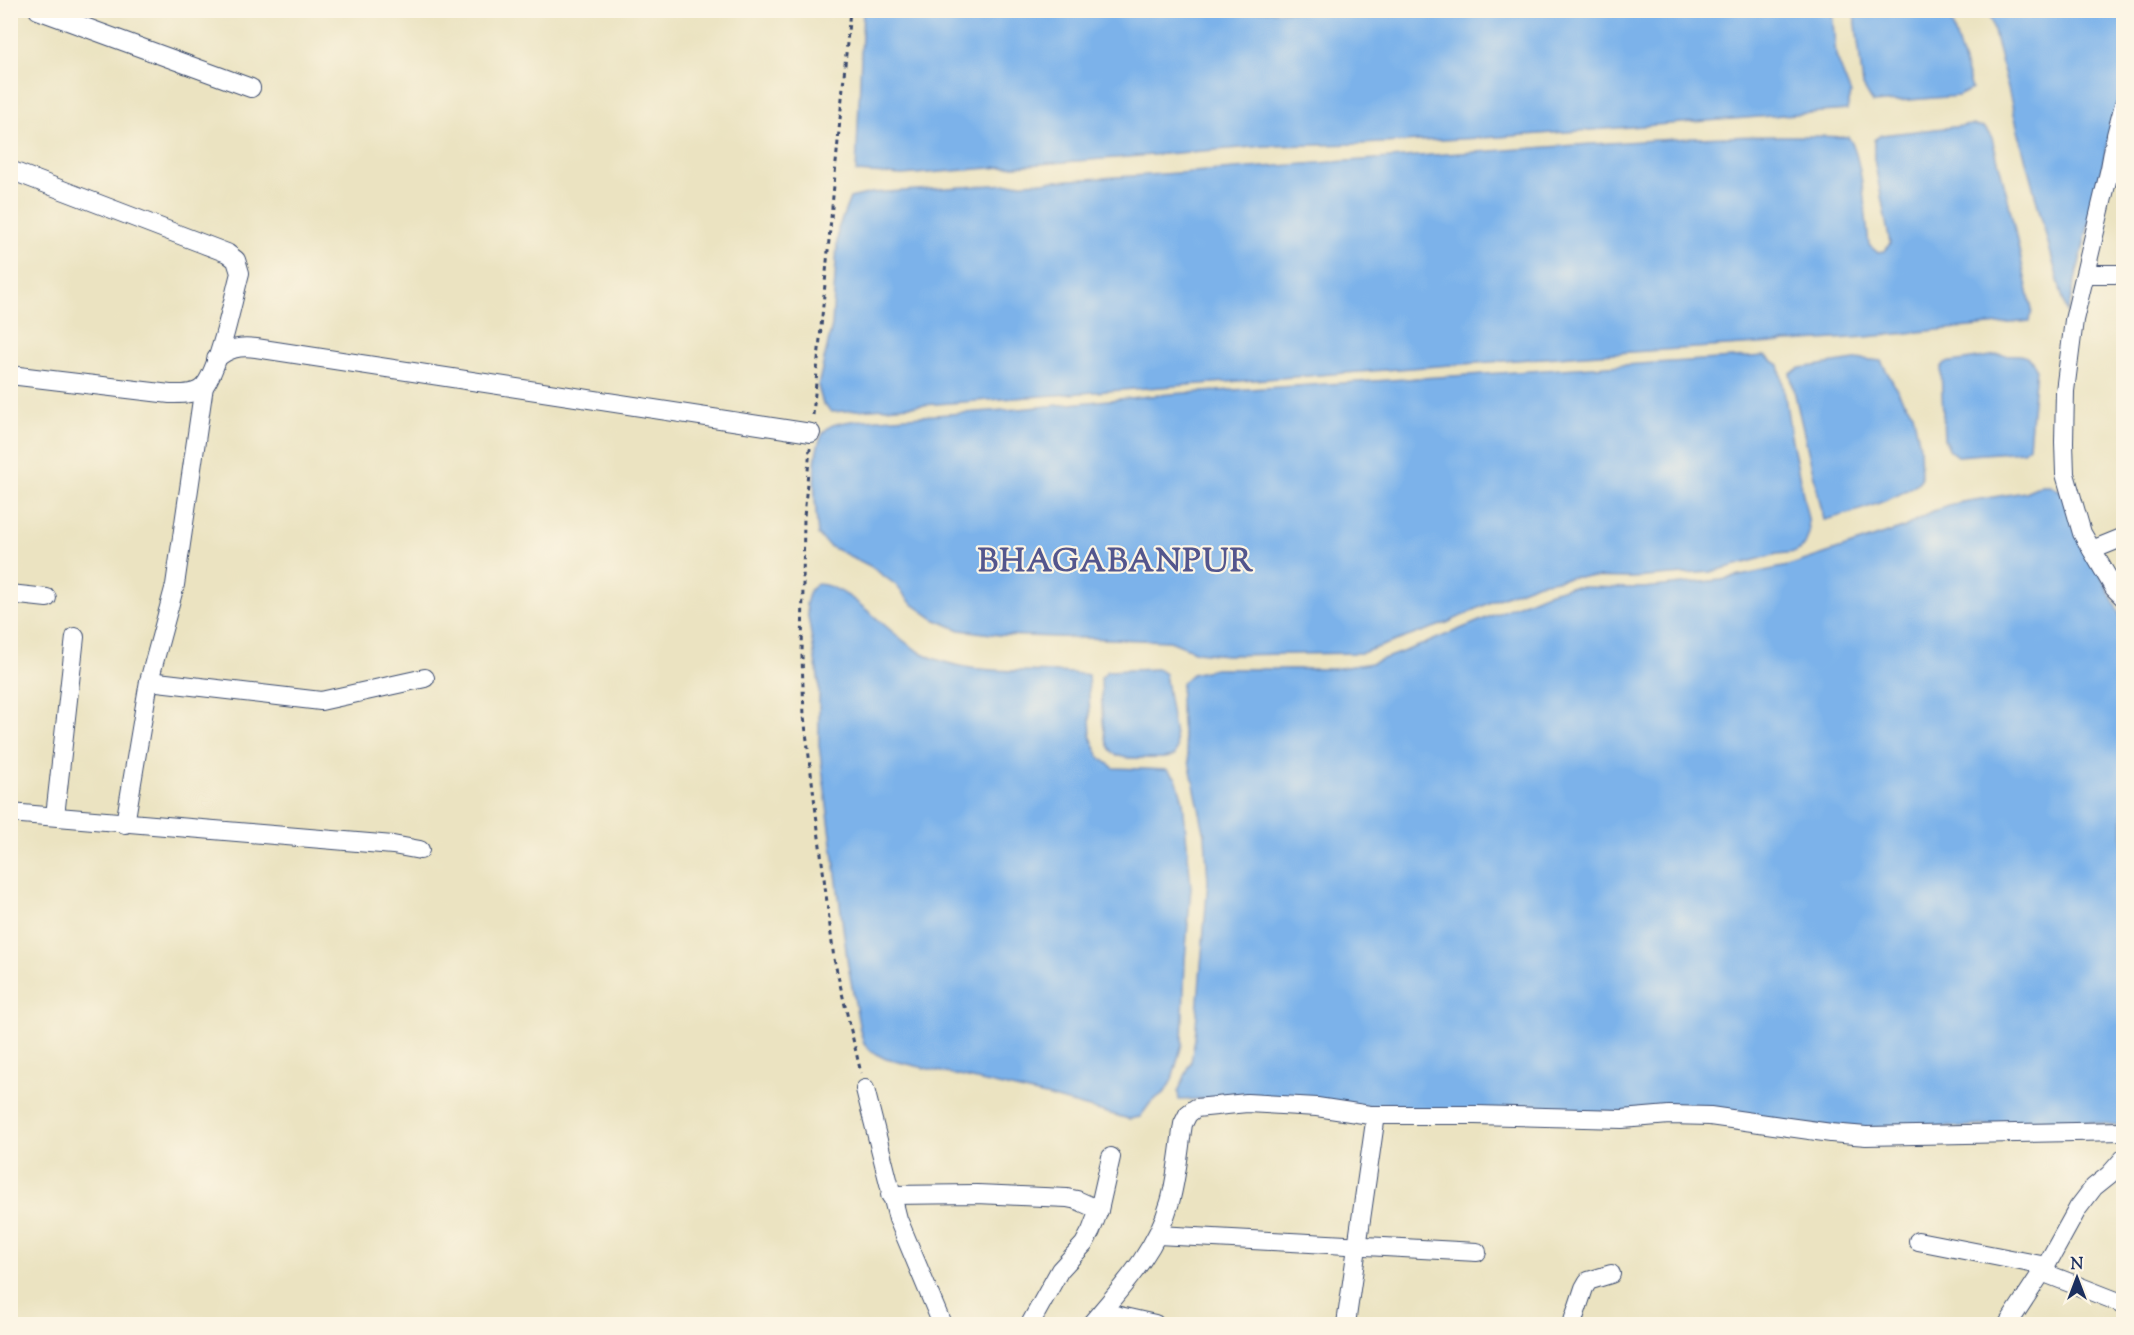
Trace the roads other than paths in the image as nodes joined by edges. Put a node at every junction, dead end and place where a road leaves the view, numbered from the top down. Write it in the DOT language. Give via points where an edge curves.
graph roads {
  1 [pos="38,10"];
  2 [pos="251,88"];
  3 [pos="2124,104"];
  4 [pos="2118,154"];
  5 [pos="10,170"];
  6 [pos="2086,274"];
  7 [pos="2124,274"];
  8 [pos="216,360"];
  9 [pos="10,375"];
  10 [pos="204,386"];
  11 [pos="811,433"];
  12 [pos="2124,537"];
  13 [pos="2092,550"];
  14 [pos="10,594"];
  15 [pos="47,598"];
  16 [pos="2124,598"];
  17 [pos="75,637"];
  18 [pos="425,678"];
  19 [pos="149,681"];
  20 [pos="10,813"];
  21 [pos="55,816"];
  22 [pos="125,824"];
  23 [pos="420,850"];
  24 [pos="865,1089"];
  25 [pos="1376,1115"];
  26 [pos="2124,1131"];
  27 [pos="1111,1157"];
  28 [pos="2124,1158"];
  29 [pos="890,1195"];
  30 [pos="1099,1210"];
  31 [pos="1158,1235"];
  32 [pos="1918,1241"];
  33 [pos="1357,1245"];
  34 [pos="1477,1252"];
  35 [pos="2044,1269"];
  36 [pos="1611,1274"];
  37 [pos="2124,1304"];
  38 [pos="1097,1318"];
  39 [pos="942,1324"];
  40 [pos="1030,1324"];
  41 [pos="1155,1324"];
  42 [pos="1346,1324"];
  43 [pos="1572,1324"];
  44 [pos="2008,1324"];
  1 -- 2 [label="street"];
  3 -- 4 [label="street"];
  4 -- 6 [label="street"];
  5 -- 8 [label="street" via="226,252 236,260 240,273"];
  6 -- 7 [label="street"];
  6 -- 13 [label="street" via="2069,351 2064,442 2069,493"];
  8 -- 10 [label="street"];
  8 -- 11 [label="street" via="240,346"];
  9 -- 10 [label="street" via="170,394 194,392"];
  10 -- 19 [label="street" via="175,585"];
  12 -- 13 [label="street"];
  13 -- 16 [label="street"];
  14 -- 15 [label="street"];
  17 -- 21 [label="street"];
  18 -- 19 [label="street" via="321,701"];
  19 -- 22 [label="street"];
  20 -- 21 [label="street"];
  21 -- 22 [label="street"];
  22 -- 23 [label="street"];
  24 -- 29 [label="street"];
  25 -- 26 [label="street" via="1622,1119 1689,1115 1866,1136"];
  25 -- 31 [label="street" via="1247,1103 1196,1108 1183,1125 1172,1196"];
  25 -- 33 [label="street"];
  27 -- 30 [label="street"];
  28 -- 35 [label="street" via="2078,1208"];
  29 -- 30 [label="street" via="1067,1197"];
  29 -- 39 [label="street"];
  30 -- 40 [label="street" via="1084,1244 1060,1270"];
  31 -- 33 [label="street"];
  31 -- 38 [label="street" via="1143,1261"];
  32 -- 35 [label="street"];
  33 -- 34 [label="street"];
  33 -- 42 [label="street"];
  35 -- 37 [label="street"];
  35 -- 44 [label="street"];
  36 -- 43 [label="street" via="1588,1281"];
  38 -- 41 [label="street"];
}
